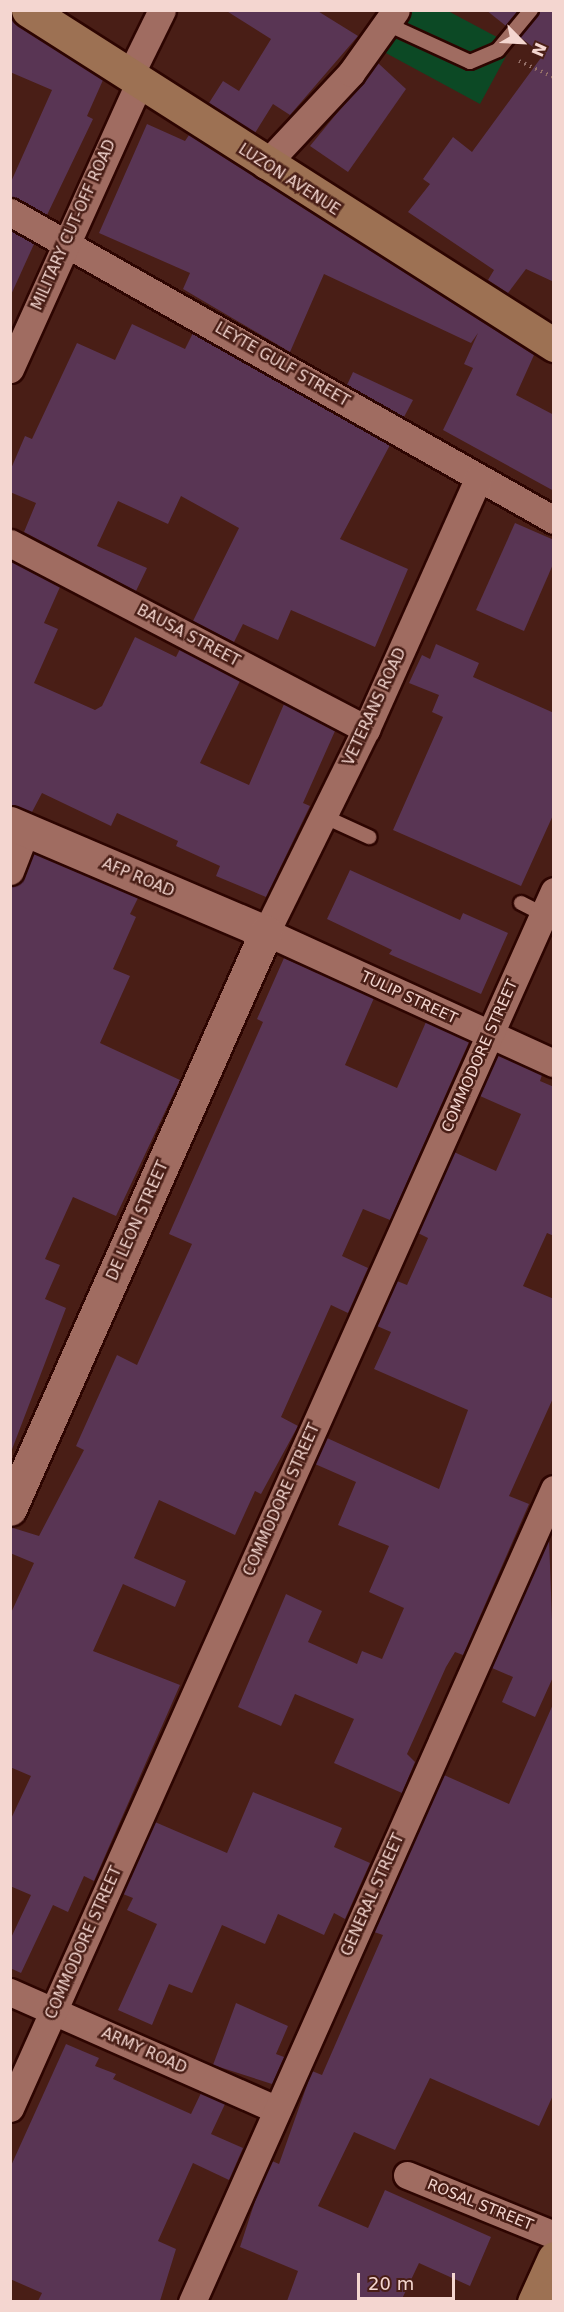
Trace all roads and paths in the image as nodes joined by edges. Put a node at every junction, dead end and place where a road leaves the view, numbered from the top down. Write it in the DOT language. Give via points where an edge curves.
graph roads {
  1 [pos="28,10"];
  2 [pos="162,10"];
  3 [pos="531,10"];
  4 [pos="392,17"];
  5 [pos="498,50"];
  6 [pos="554,77"];
  7 [pos="135,78"];
  8 [pos="266,165"];
  9 [pos="10,212"];
  10 [pos="66,239"];
  11 [pos="554,345"];
  12 [pos="10,369"];
  13 [pos="478,479"];
  14 [pos="554,520"];
  15 [pos="10,543"];
  16 [pos="366,729"];
  17 [pos="323,816"];
  18 [pos="19,827"];
  19 [pos="369,837"];
  20 [pos="10,871"];
  21 [pos="539,903"];
  22 [pos="266,932"];
  23 [pos="490,1035"];
  24 [pos="554,1063"];
  25 [pos="554,1489"];
  26 [pos="10,1509"];
  27 [pos="10,1992"];
  28 [pos="54,2011"];
  29 [pos="10,2108"];
  30 [pos="277,2110"];
  31 [pos="407,2175"];
  32 [pos="554,2235"];
  33 [pos="554,2258"];
  34 [pos="192,2301"];
  35 [pos="534,2301"];
  1 -- 7 [label="main road, LUZON AVENUE"];
  2 -- 7 [label="street, MILITARY CUT-OFF ROAD"];
  3 -- 5 [label="lane"];
  4 -- 5 [label="lane" via="470,62"];
  4 -- 8 [label="street" via="351,73"];
  5 -- 6 [label="path"];
  7 -- 8 [label="main road, LUZON AVENUE"];
  7 -- 10 [label="street, MILITARY CUT-OFF ROAD"];
  8 -- 11 [label="main road, LUZON AVENUE"];
  9 -- 10 [label="street, LEYTE GULF STREET"];
  10 -- 12 [label="street, MILITARY CUT-OFF ROAD"];
  10 -- 13 [label="street, LEYTE GULF STREET"];
  13 -- 14 [label="street, LEYTE GULF STREET"];
  13 -- 16 [label="street, VETERANS ROAD"];
  15 -- 16 [label="street, BAUSA STREET"];
  16 -- 17 [label="street, VETERANS ROAD"];
  17 -- 19 [label="lane"];
  17 -- 22 [label="street, VETERANS ROAD"];
  18 -- 20 [label="street"];
  18 -- 22 [label="street, AFP ROAD"];
  21 -- 23 [label="street, COMMODORE STREET"];
  22 -- 23 [label="street, TULIP STREET"];
  22 -- 26 [label="street, DE LEON STREET"];
  23 -- 24 [label="street, TULIP STREET"];
  23 -- 28 [label="street, COMMODORE STREET"];
  25 -- 30 [label="street, GENERAL STREET"];
  27 -- 28 [label="street, ARMY ROAD"];
  28 -- 29 [label="street, COMMODORE STREET"];
  28 -- 30 [label="street, ARMY ROAD"];
  30 -- 34 [label="street, GENERAL STREET"];
  31 -- 32 [label="street, ROSAL STREET"];
  33 -- 35 [label="main road"];
}
